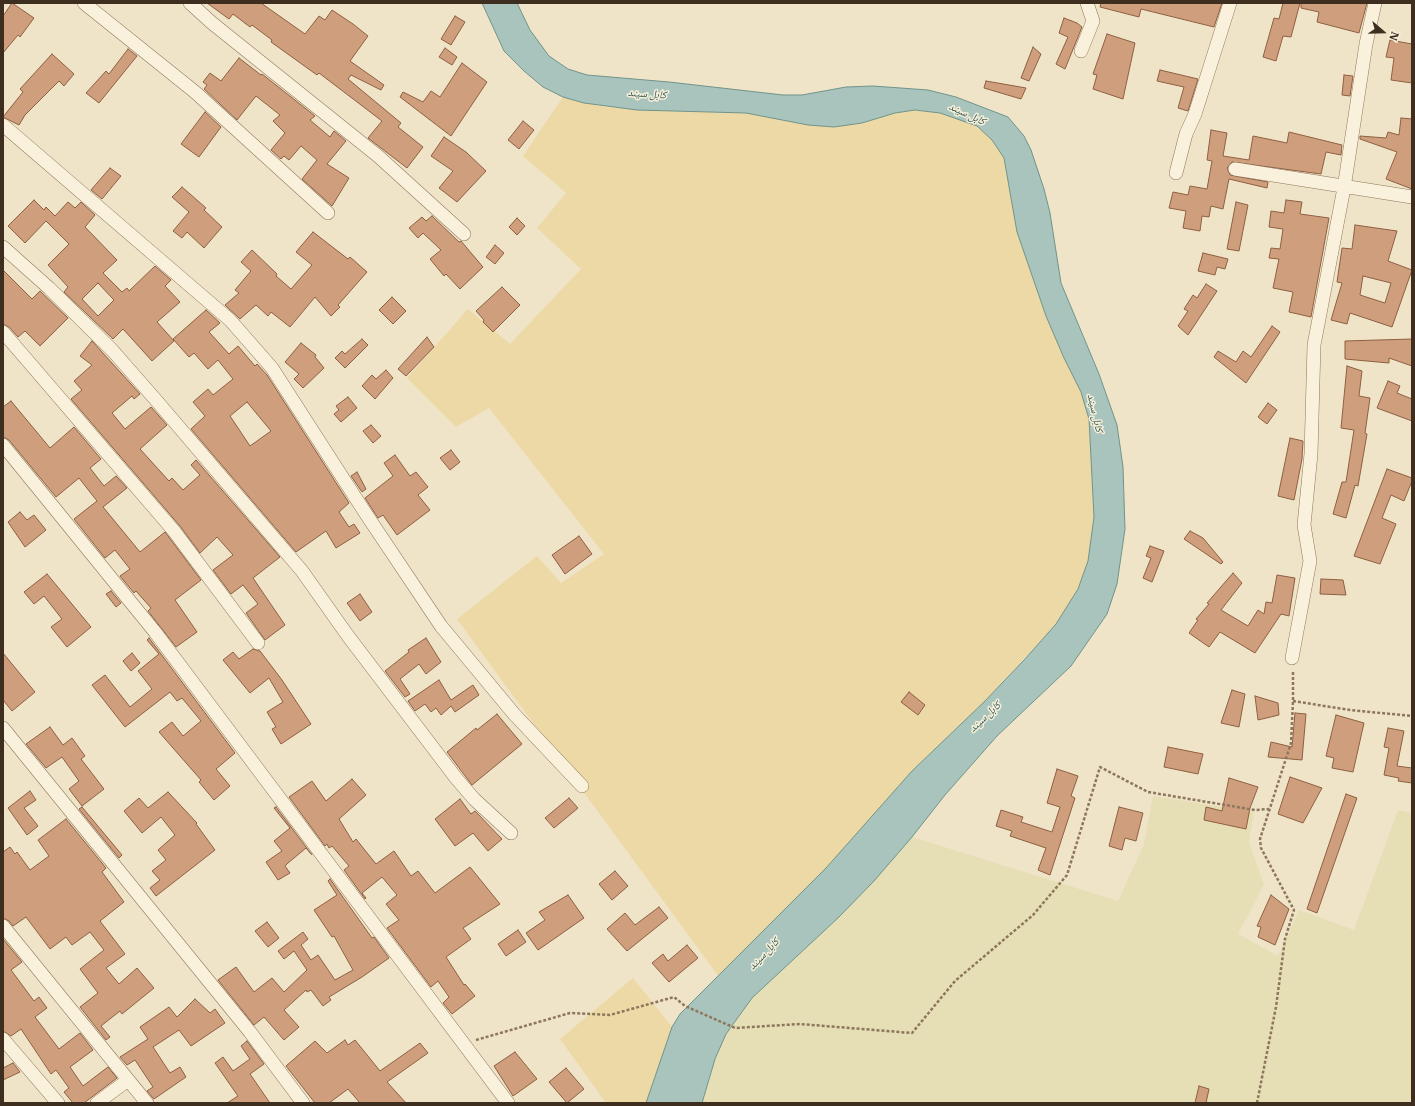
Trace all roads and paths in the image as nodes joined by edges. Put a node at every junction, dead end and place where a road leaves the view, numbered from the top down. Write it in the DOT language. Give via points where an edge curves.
graph roads {
  1 [pos="84,3"];
  2 [pos="190,3"];
  3 [pos="1087,3"];
  4 [pos="1230,3"];
  5 [pos="1376,3"];
  6 [pos="1081,51"];
  7 [pos="3,125"];
  8 [pos="1235,169"];
  9 [pos="1176,174"];
  10 [pos="1344,188"];
  11 [pos="1412,197"];
  12 [pos="328,213"];
  13 [pos="464,234"];
  14 [pos="3,247"];
  15 [pos="3,332"];
  16 [pos="3,445"];
  17 [pos="258,643"];
  18 [pos="1292,658"];
  19 [pos="1293,701"];
  20 [pos="1412,716"];
  21 [pos="3,728"];
  22 [pos="582,786"];
  23 [pos="1269,809"];
  24 [pos="511,833"];
  25 [pos="3,926"];
  26 [pos="3,1039"];
  27 [pos="464,1044"];
  28 [pos="128,1080"];
  29 [pos="58,1103"];
  30 [pos="97,1103"];
  31 [pos="147,1103"];
  32 [pos="303,1103"];
  33 [pos="508,1103"];
  34 [pos="1257,1103"];
  1 -- 12 [label="street" via="195,92"];
  2 -- 13 [label="street" via="378,156"];
  3 -- 6 [label="street" via="1093,21"];
  4 -- 9 [label="street" via="1195,114 1186,134"];
  5 -- 10 [label="street" via="1366,44"];
  7 -- 22 [label="street" via="236,326 272,368 441,626 514,714"];
  8 -- 10 [label="street"];
  10 -- 11 [label="street"];
  10 -- 18 [label="street" via="1314,345 1311,454 1304,525 1310,562"];
  14 -- 24 [label="street" via="49,288 106,345 155,399 302,571 456,778 474,799"];
  15 -- 17 [label="street" via="174,531"];
  16 -- 27 [label="street" via="155,632"];
  18 -- 19 [label="path"];
  19 -- 20 [label="path"];
  19 -- 23 [label="path" via="1291,743"];
  21 -- 32 [label="street" via="250,1032"];
  23 -- 27 [label="path" via="1255,810 1148,792 1100,767 1067,875 1034,915 955,981 912,1033 800,1024 735,1028 685,1006 674,997 610,1014 570,1012"];
  23 -- 34 [label="path" via="1260,839 1261,848 1294,910 1285,939 1276,1007"];
  25 -- 28 [label="street"];
  26 -- 29 [label="street"];
  27 -- 33 [label="street"];
  28 -- 30 [label="street"];
  28 -- 31 [label="street"];
}
